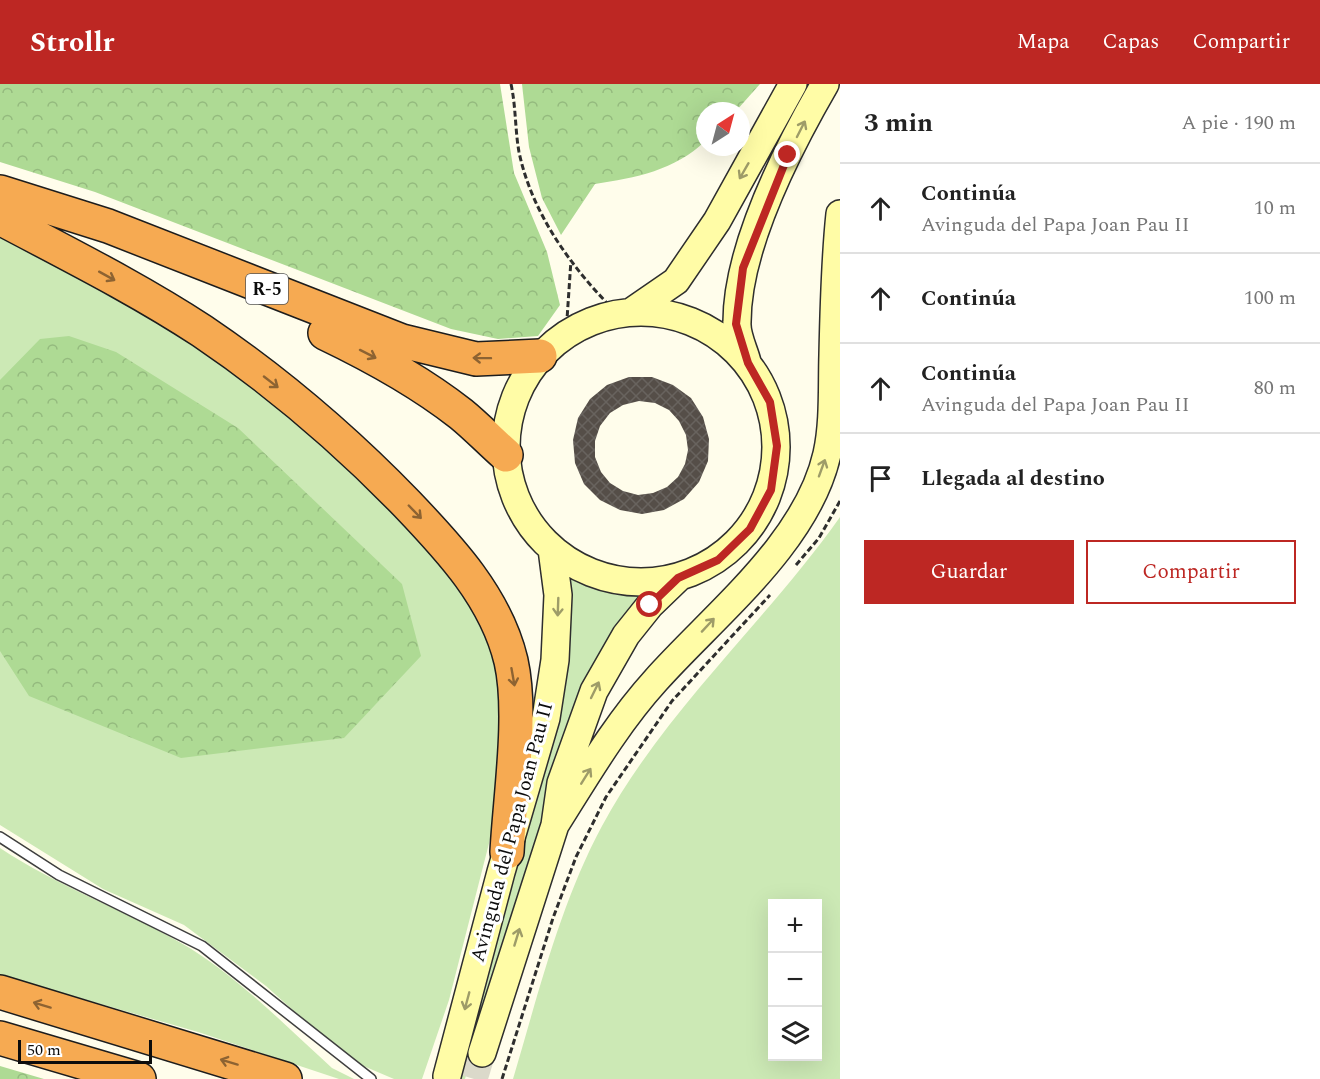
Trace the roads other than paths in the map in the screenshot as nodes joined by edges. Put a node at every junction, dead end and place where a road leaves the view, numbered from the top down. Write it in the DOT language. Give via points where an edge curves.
graph roads {
  1 [pos="793,84"];
  2 [pos="825,84"];
  3 [pos="0,192"];
  4 [pos="0,212"];
  5 [pos="840,214"];
  6 [pos="0,218"];
  7 [pos="625,313"];
  8 [pos="540,356"];
  9 [pos="748,363"];
  10 [pos="506,455"];
  11 [pos="552,549"];
  12 [pos="678,578"];
  13 [pos="555,825"];
  14 [pos="0,837"];
  15 [pos="507,852"];
  16 [pos="0,993"];
  17 [pos="0,1038"];
  18 [pos="482,1053"];
  19 [pos="447,1076"];
  20 [pos="369,1078"];
  21 [pos="139,1079"];
  22 [pos="285,1079"];
  1 -- 7 [label="main road, one-way" via="717,222 676,281"];
  9 -- 2 [label="main road, one-way" via="736,324 743,268 788,155"];
  8 -- 3 [label="highway, R-5, one-way" via="476,359 402,340 108,226"];
  4 -- 10 [label="highway, one-way" via="135,257 363,351 442,399"];
  13 -- 5 [label="main road, Avinguda del Papa Joan Pau II, one-way" via="633,708 773,554 812,494 827,455 834,267"];
  6 -- 15 [label="highway, one-way" via="160,305 242,359 319,420 452,551 478,588 510,660 516,693"];
  7 -- 8 [label="main road" via="597,319 566,334"];
  7 -- 9 [label="main road" via="675,316 715,333"];
  8 -- 10 [label="main road" via="520,386 508,420"];
  9 -- 12 [label="main road" via="770,402 777,446 771,490 750,529 718,560"];
  10 -- 11 [label="main road" via="512,490 528,522"];
  11 -- 12 [label="main road" via="590,573 633,583"];
  11 -- 15 [label="main road, Avinguda del Papa Joan Pau II, one-way" via="558,595 555,660 546,718"];
  13 -- 12 [label="main road, Avinguda del Papa Joan Pau II, one-way" via="561,783 594,691 626,635"];
  18 -- 13 [label="main road, Avinguda del Papa Joan Pau II, one-way"];
  14 -- 20 [label="lane" via="59,874 202,946"];
  15 -- 19 [label="main road, Avinguda del Papa Joan Pau II, one-way"];
  22 -- 16 [label="highway, one-way"];
  17 -- 21 [label="highway"];
}
